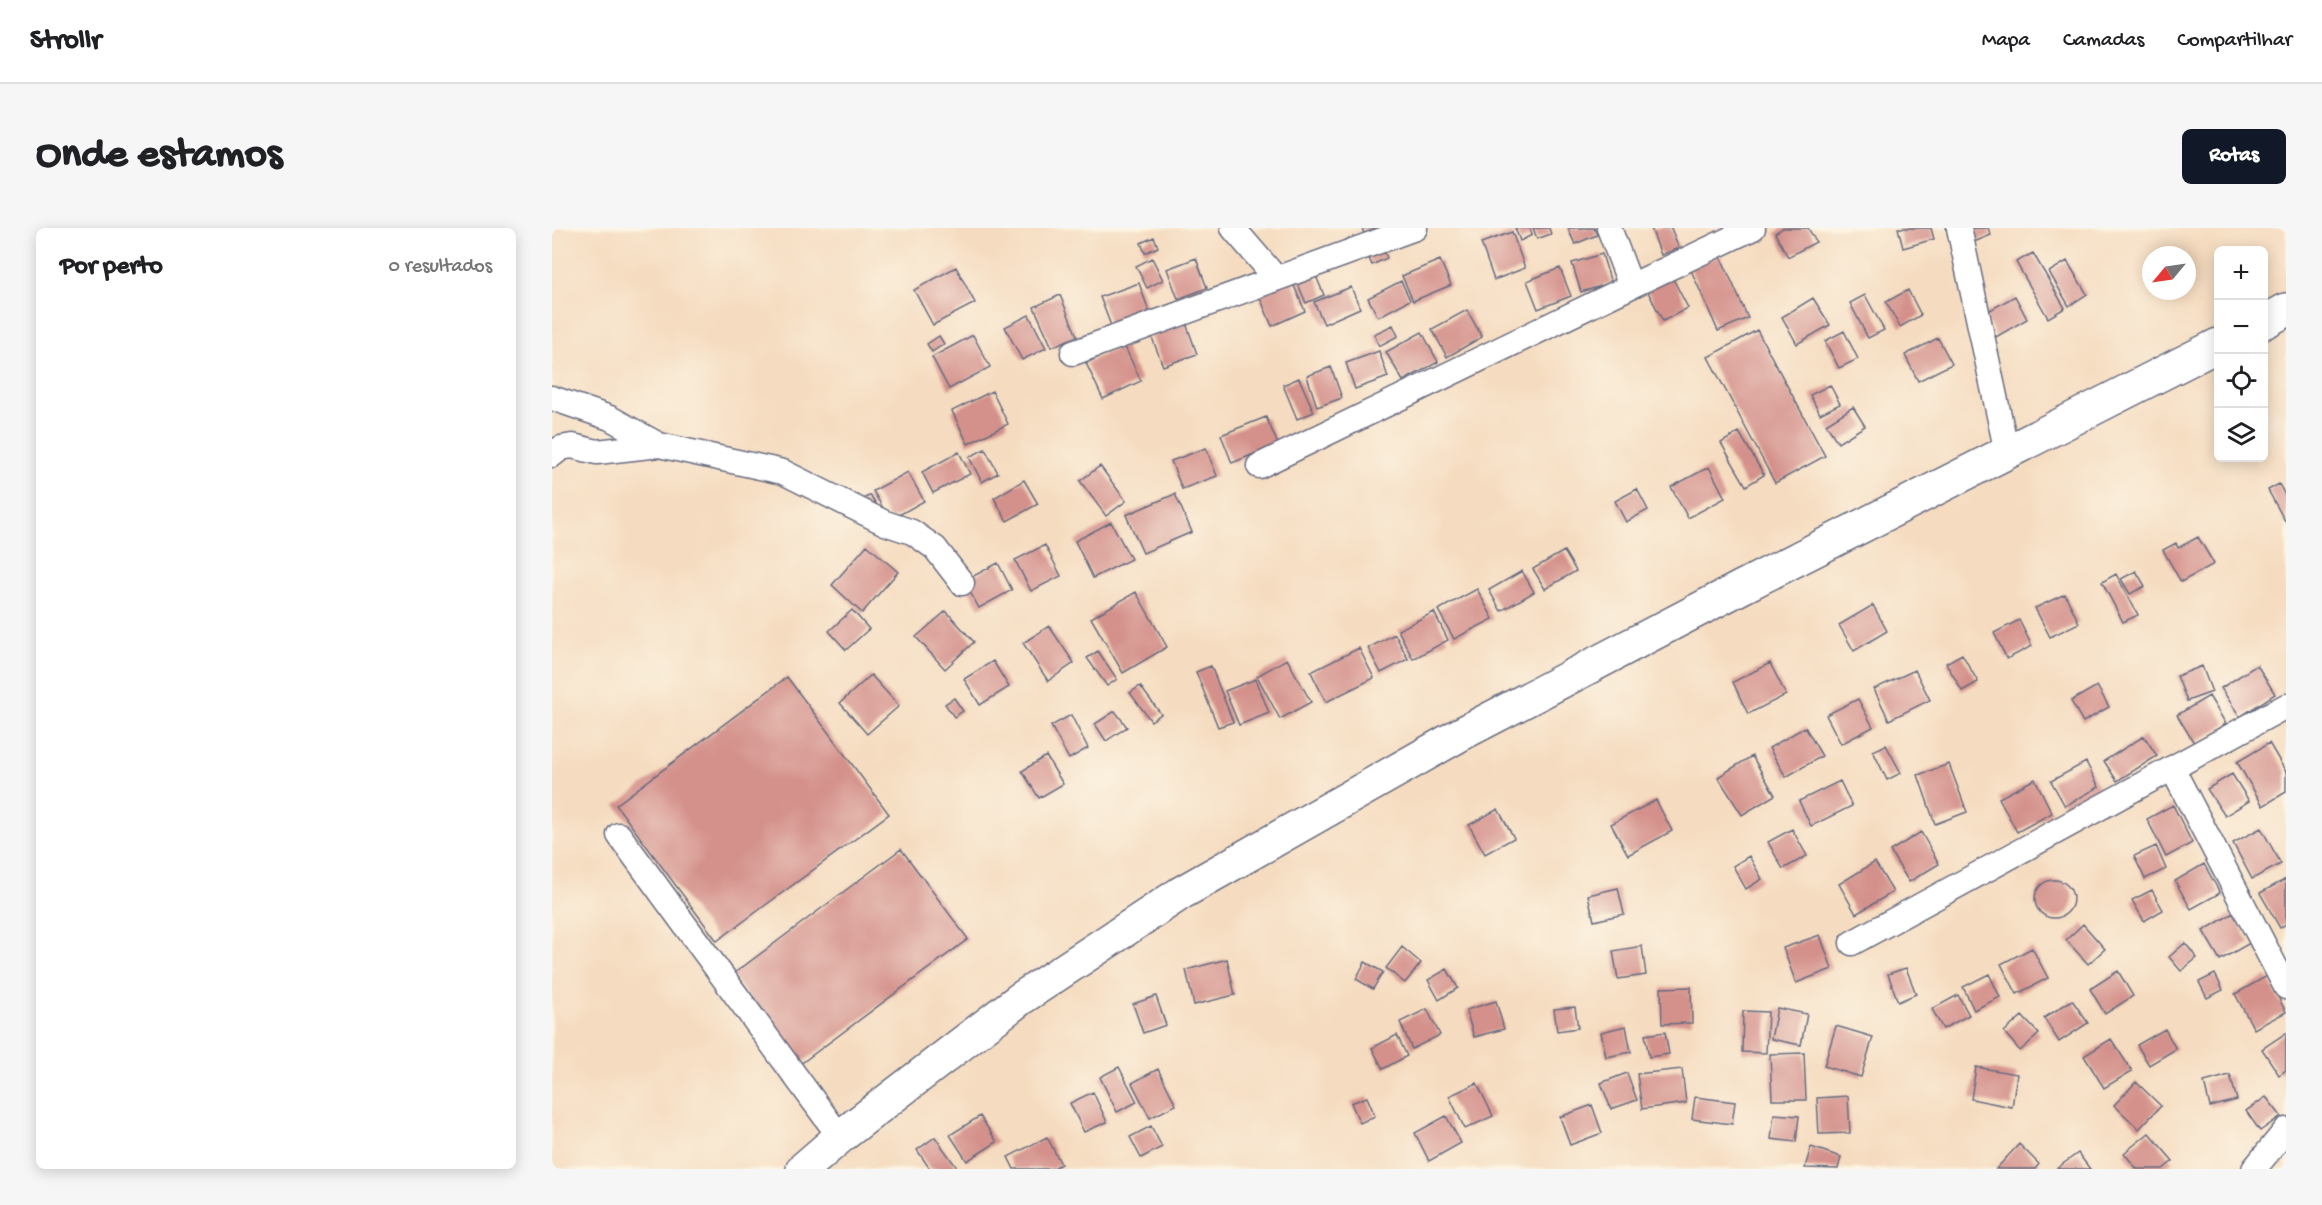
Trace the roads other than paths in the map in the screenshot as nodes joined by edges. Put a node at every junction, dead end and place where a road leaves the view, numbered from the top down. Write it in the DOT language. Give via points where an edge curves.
graph roads {
  1 [pos="1233,228"];
  2 [pos="1415,228"];
  3 [pos="1609,228"];
  4 [pos="1754,228"];
  5 [pos="1959,228"];
  6 [pos="1276,278"];
  7 [pos="1631,286"];
  8 [pos="2286,310"];
  9 [pos="2268,320"];
  10 [pos="2214,347"];
  11 [pos="1072,353"];
  12 [pos="552,398"];
  13 [pos="659,445"];
  14 [pos="2007,453"];
  15 [pos="552,455"];
  16 [pos="1259,466"];
  17 [pos="962,584"];
  18 [pos="2286,706"];
  19 [pos="2172,768"];
  20 [pos="619,835"];
  21 [pos="1852,943"];
  22 [pos="2286,987"];
  23 [pos="2286,1130"];
  24 [pos="840,1137"];
  25 [pos="803,1169"];
  26 [pos="2254,1169"];
  1 -- 6 [label="street"];
  2 -- 6 [label="street"];
  3 -- 7 [label="street"];
  4 -- 7 [label="street"];
  5 -- 14 [label="street"];
  6 -- 11 [label="street"];
  7 -- 16 [label="street"];
  8 -- 9 [label="highway"];
  10 -- 14 [label="highway"];
  12 -- 13 [label="street" via="610,418"];
  13 -- 15 [label="street" via="597,452 572,446"];
  13 -- 17 [label="street" via="783,472 885,523 912,532 935,548"];
  14 -- 24 [label="highway" via="1461,734 1180,893 1020,999"];
  18 -- 19 [label="street"];
  19 -- 21 [label="street"];
  19 -- 22 [label="street"];
  20 -- 24 [label="street"];
  23 -- 26 [label="street"];
  24 -- 25 [label="highway"];
}
